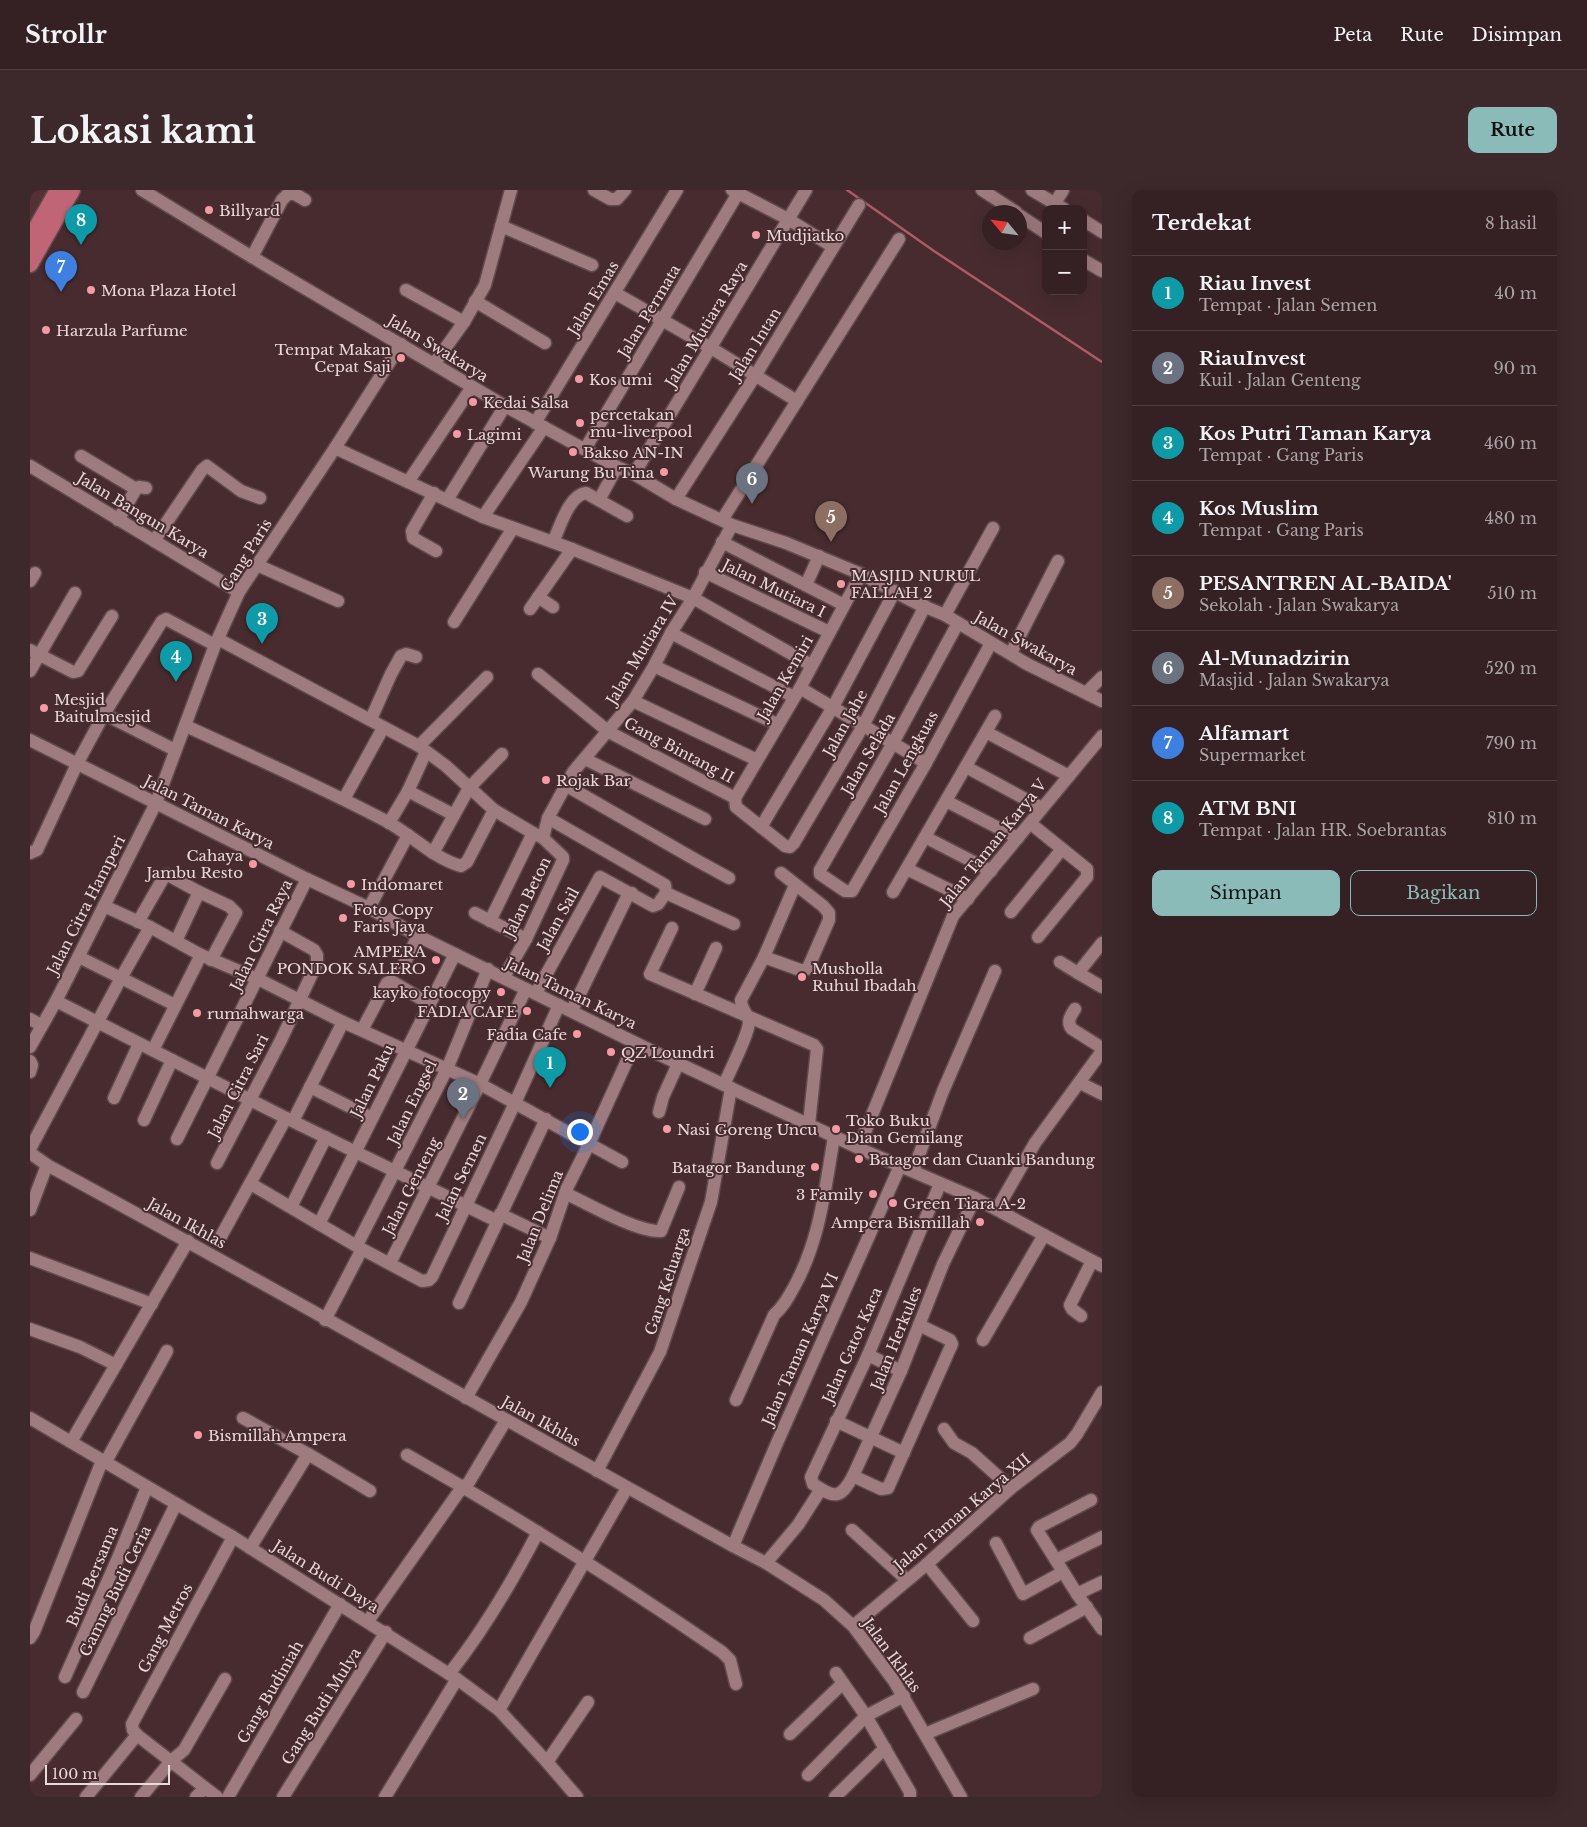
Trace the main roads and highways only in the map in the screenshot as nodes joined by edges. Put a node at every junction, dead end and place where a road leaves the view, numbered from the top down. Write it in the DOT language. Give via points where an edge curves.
graph roads {
  1 [pos="58,190"];
  2 [pos="72,190"];
  3 [pos="30,239"];
  4 [pos="30,264"];
  1 -- 3 [label="main road"];
  2 -- 4 [label="main road"];
}
